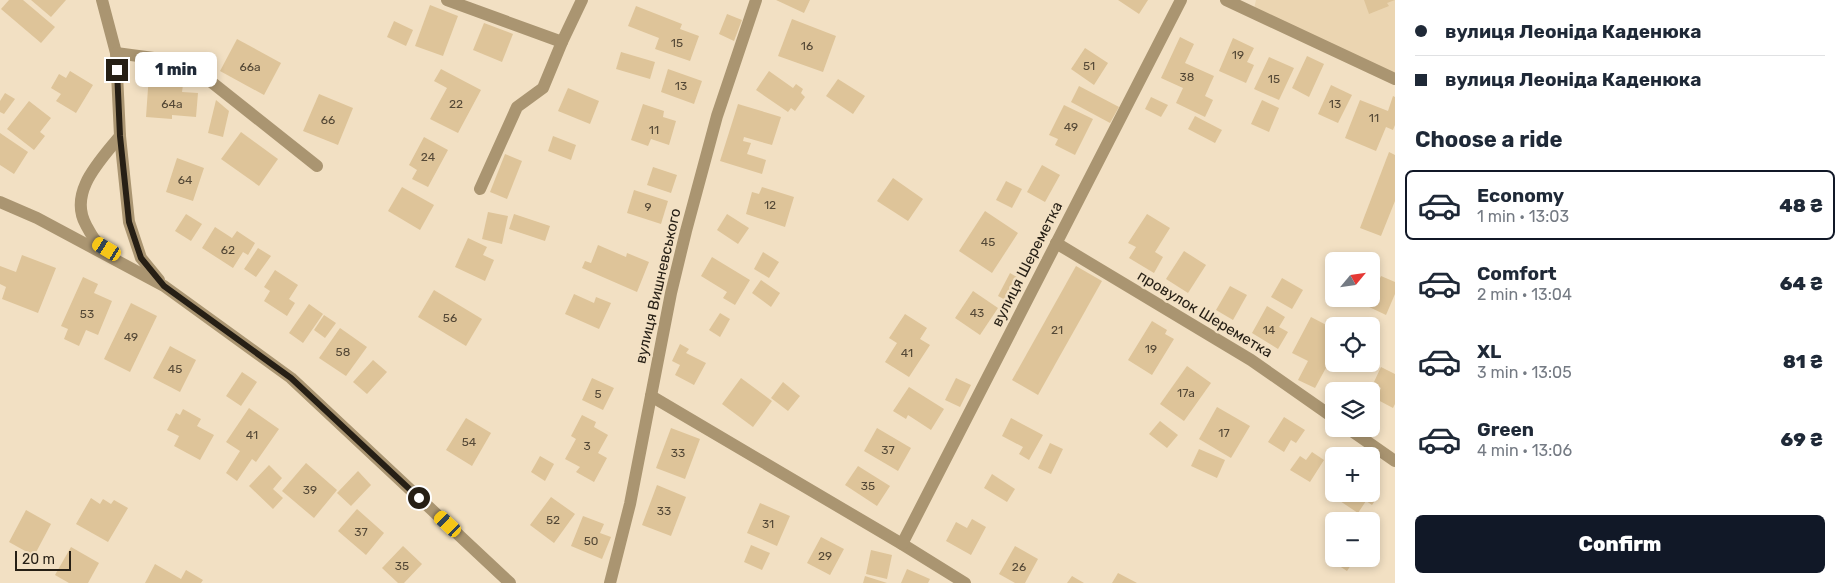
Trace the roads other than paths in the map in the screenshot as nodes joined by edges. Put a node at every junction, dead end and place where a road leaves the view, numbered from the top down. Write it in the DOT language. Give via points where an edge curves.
graph roads {
  1 [pos="102,0"];
  2 [pos="447,0"];
  3 [pos="582,0"];
  4 [pos="756,0"];
  5 [pos="1181,0"];
  6 [pos="1226,0"];
  7 [pos="562,42"];
  8 [pos="116,53"];
  9 [pos="1395,79"];
  10 [pos="120,136"];
  11 [pos="317,166"];
  12 [pos="480,189"];
  13 [pos="0,202"];
  14 [pos="1056,243"];
  15 [pos="164,286"];
  16 [pos="651,396"];
  17 [pos="1325,412"];
  18 [pos="1360,437"];
  19 [pos="1395,461"];
  20 [pos="902,544"];
  21 [pos="510,583"];
  22 [pos="610,583"];
  23 [pos="965,583"];
  1 -- 8 [label="street"];
  2 -- 7 [label="street"];
  3 -- 7 [label="street"];
  4 -- 16 [label="street, вулиця Вишневського" via="698,184 671,293"];
  5 -- 14 [label="street, вулиця Шереметка"];
  6 -- 9 [label="street"];
  7 -- 12 [label="street" via="543,88 517,107"];
  8 -- 10 [label="street"];
  8 -- 11 [label="street" via="161,59 195,69"];
  10 -- 15 [label="street" via="129,222 141,258"];
  10 -- 15 [label="street" via="92,172 80,196 81,216 94,241"];
  13 -- 15 [label="street" via="37,218"];
  14 -- 17 [label="street, провулок Шереметка" via="1251,360"];
  14 -- 20 [label="street, вулиця Шереметка"];
  15 -- 21 [label="street" via="291,378"];
  16 -- 20 [label="street"];
  16 -- 22 [label="street, вулиця Вишневського" via="630,504"];
  18 -- 19 [label="street"];
  20 -- 23 [label="street"];
}
